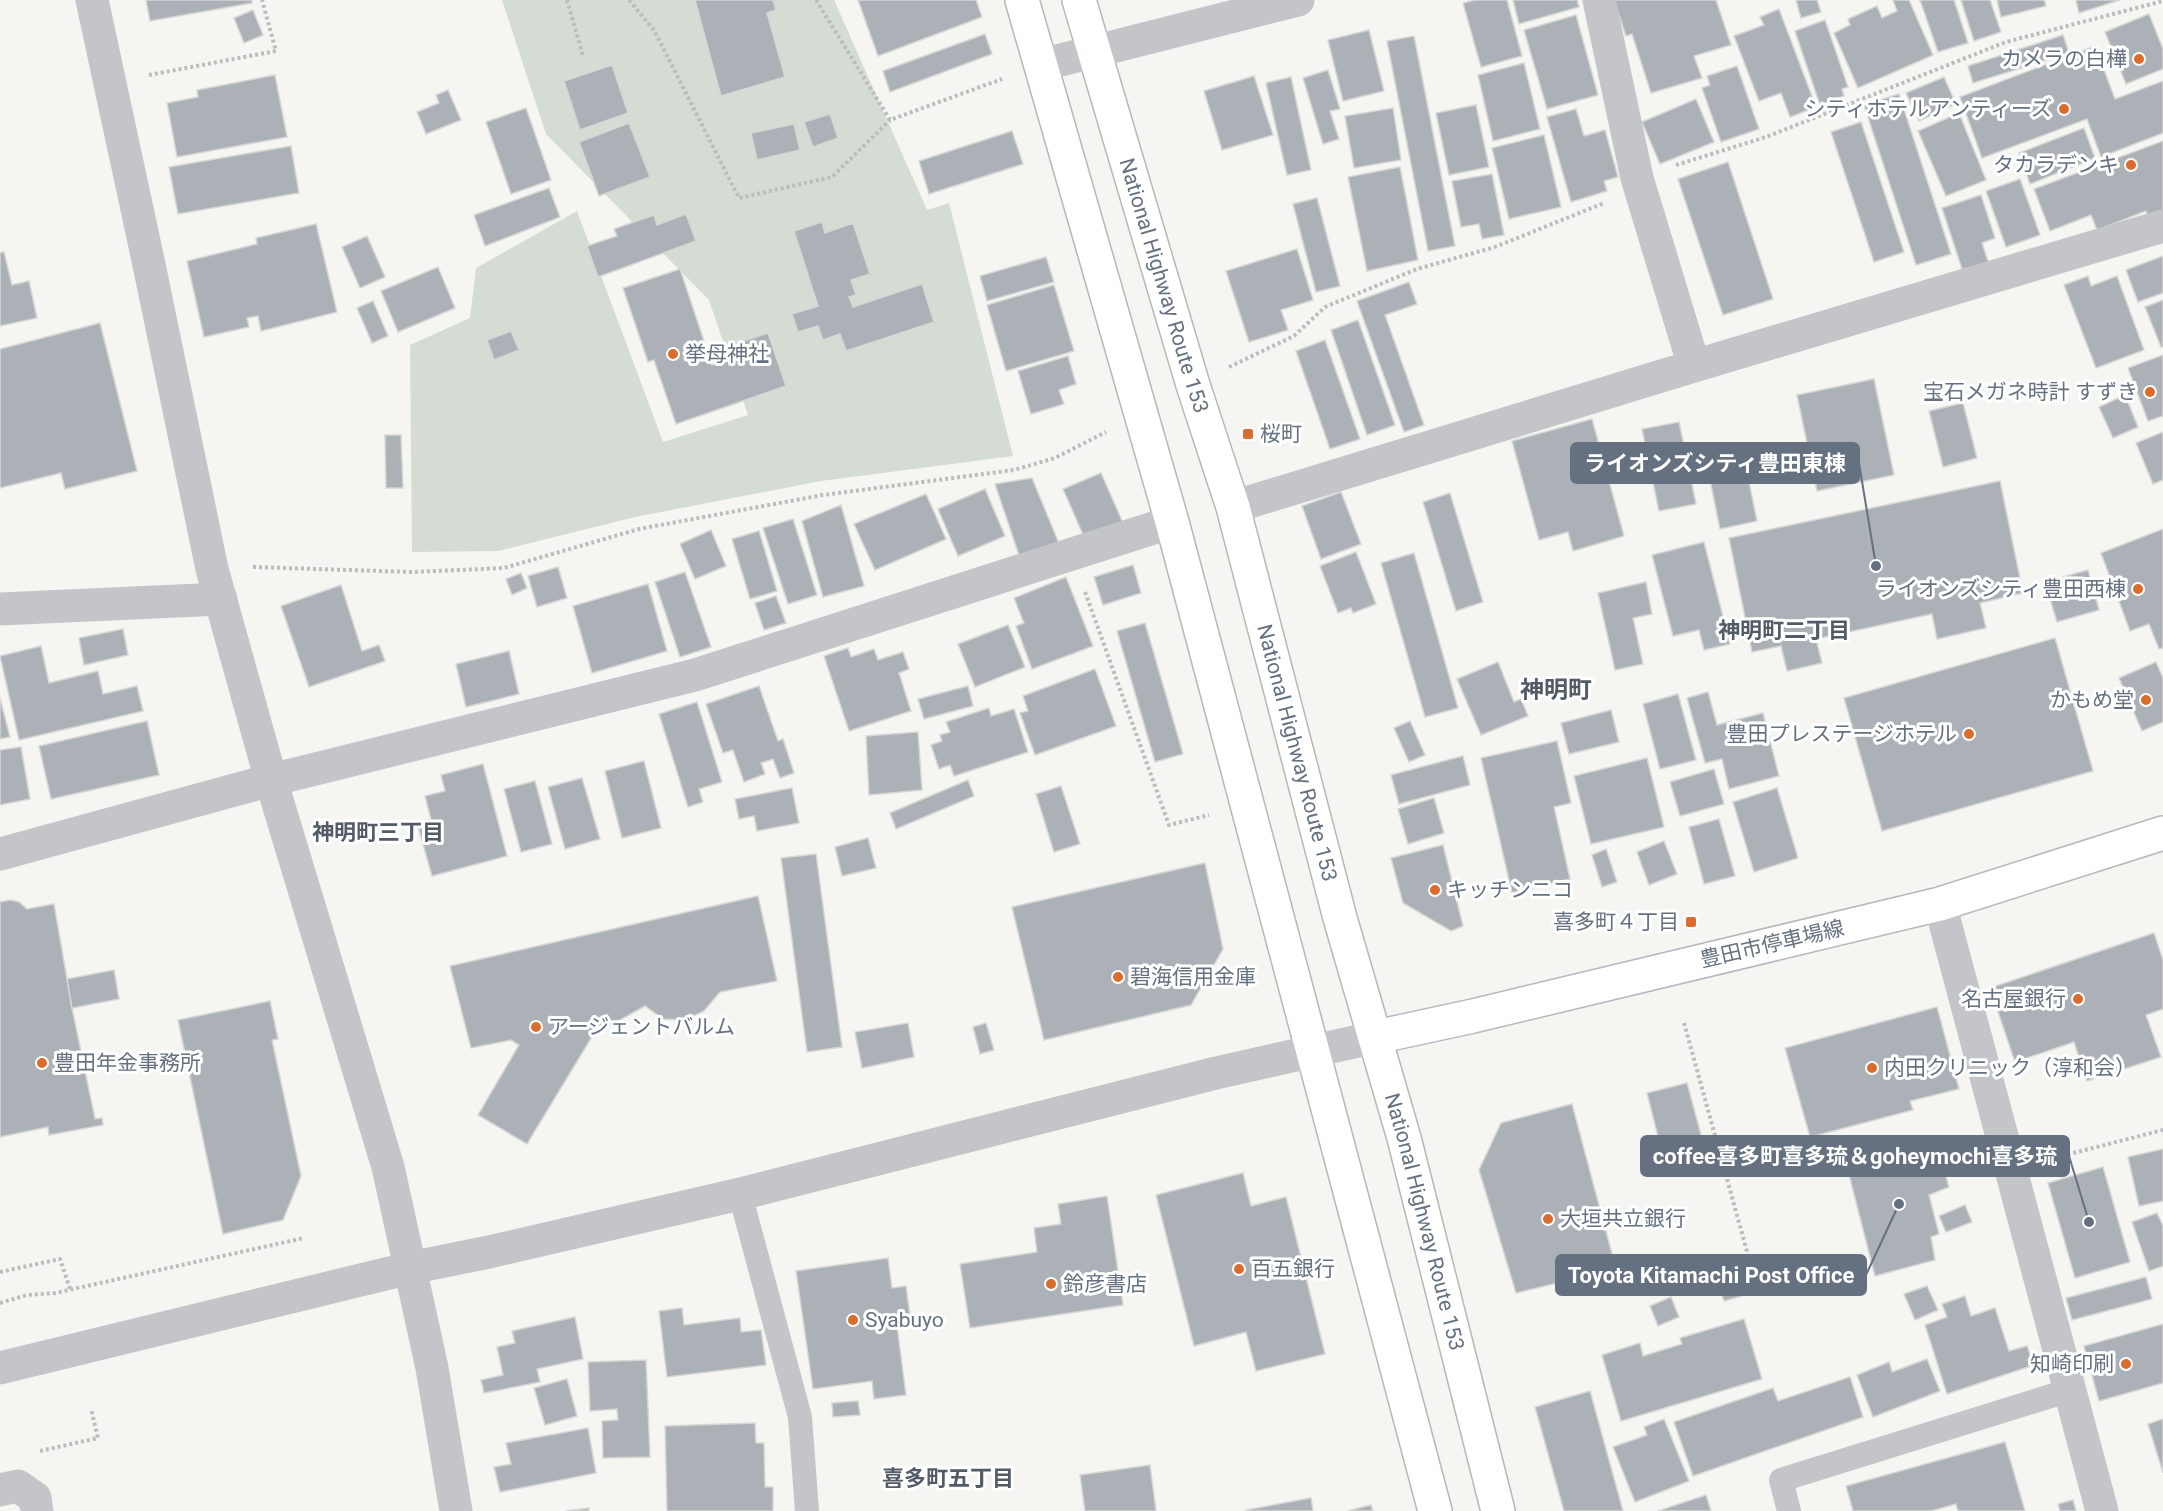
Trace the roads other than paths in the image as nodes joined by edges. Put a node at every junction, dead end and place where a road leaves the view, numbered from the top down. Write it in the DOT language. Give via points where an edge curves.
graph roads {
  1 [pos="92,0"];
  2 [pos="1022,0"];
  3 [pos="1079,0"];
  4 [pos="1298,0"];
  5 [pos="1599,0"];
  6 [pos="1094,50"];
  7 [pos="1041,64"];
  8 [pos="2163,226"];
  9 [pos="1694,366"];
  10 [pos="1233,507"];
  11 [pos="1173,522"];
  12 [pos="221,599"];
  13 [pos="0,609"];
  14 [pos="271,780"];
  15 [pos="2163,833"];
  16 [pos="0,854"];
  17 [pos="1941,904"];
  18 [pos="1376,1037"];
  19 [pos="1314,1049"];
  20 [pos="741,1194"];
  21 [pos="410,1268"];
  22 [pos="0,1368"];
  23 [pos="2070,1390"];
  24 [pos="0,1490"];
  25 [pos="38,1511"];
  26 [pos="456,1511"];
  27 [pos="807,1511"];
  28 [pos="1435,1511"];
  29 [pos="1498,1511"];
  30 [pos="1790,1511"];
  31 [pos="2102,1511"];
  1 -- 12 [label="street"];
  2 -- 7 [label="main road"];
  3 -- 6 [label="main road, National Highway Route 153"];
  4 -- 6 [label="street"];
  5 -- 9 [label="street" via="1637,178"];
  6 -- 7 [label="street"];
  6 -- 10 [label="main road, National Highway Route 153"];
  7 -- 11 [label="main road"];
  8 -- 9 [label="street"];
  9 -- 10 [label="street"];
  10 -- 18 [label="main road, National Highway Route 153" via="1340,918"];
  11 -- 14 [label="street" via="695,675"];
  11 -- 19 [label="main road"];
  12 -- 13 [label="street"];
  12 -- 14 [label="street"];
  14 -- 16 [label="street"];
  14 -- 21 [label="street" via="388,1167"];
  15 -- 17 [label="main road, 豊田市停車場線"];
  17 -- 18 [label="main road, 豊田市停車場線"];
  17 -- 23 [label="street"];
  18 -- 19 [label="street"];
  18 -- 29 [label="main road, National Highway Route 153"];
  19 -- 20 [label="street"];
  19 -- 28 [label="main road"];
  20 -- 21 [label="street"];
  20 -- 27 [label="lane" via="800,1417"];
  21 -- 22 [label="street"];
  21 -- 26 [label="street" via="432,1368"];
  23 -- 30 [label="lane" via="1781,1480"];
  23 -- 31 [label="street"];
  24 -- 25 [label="street" via="18,1486 35,1498"];
}
